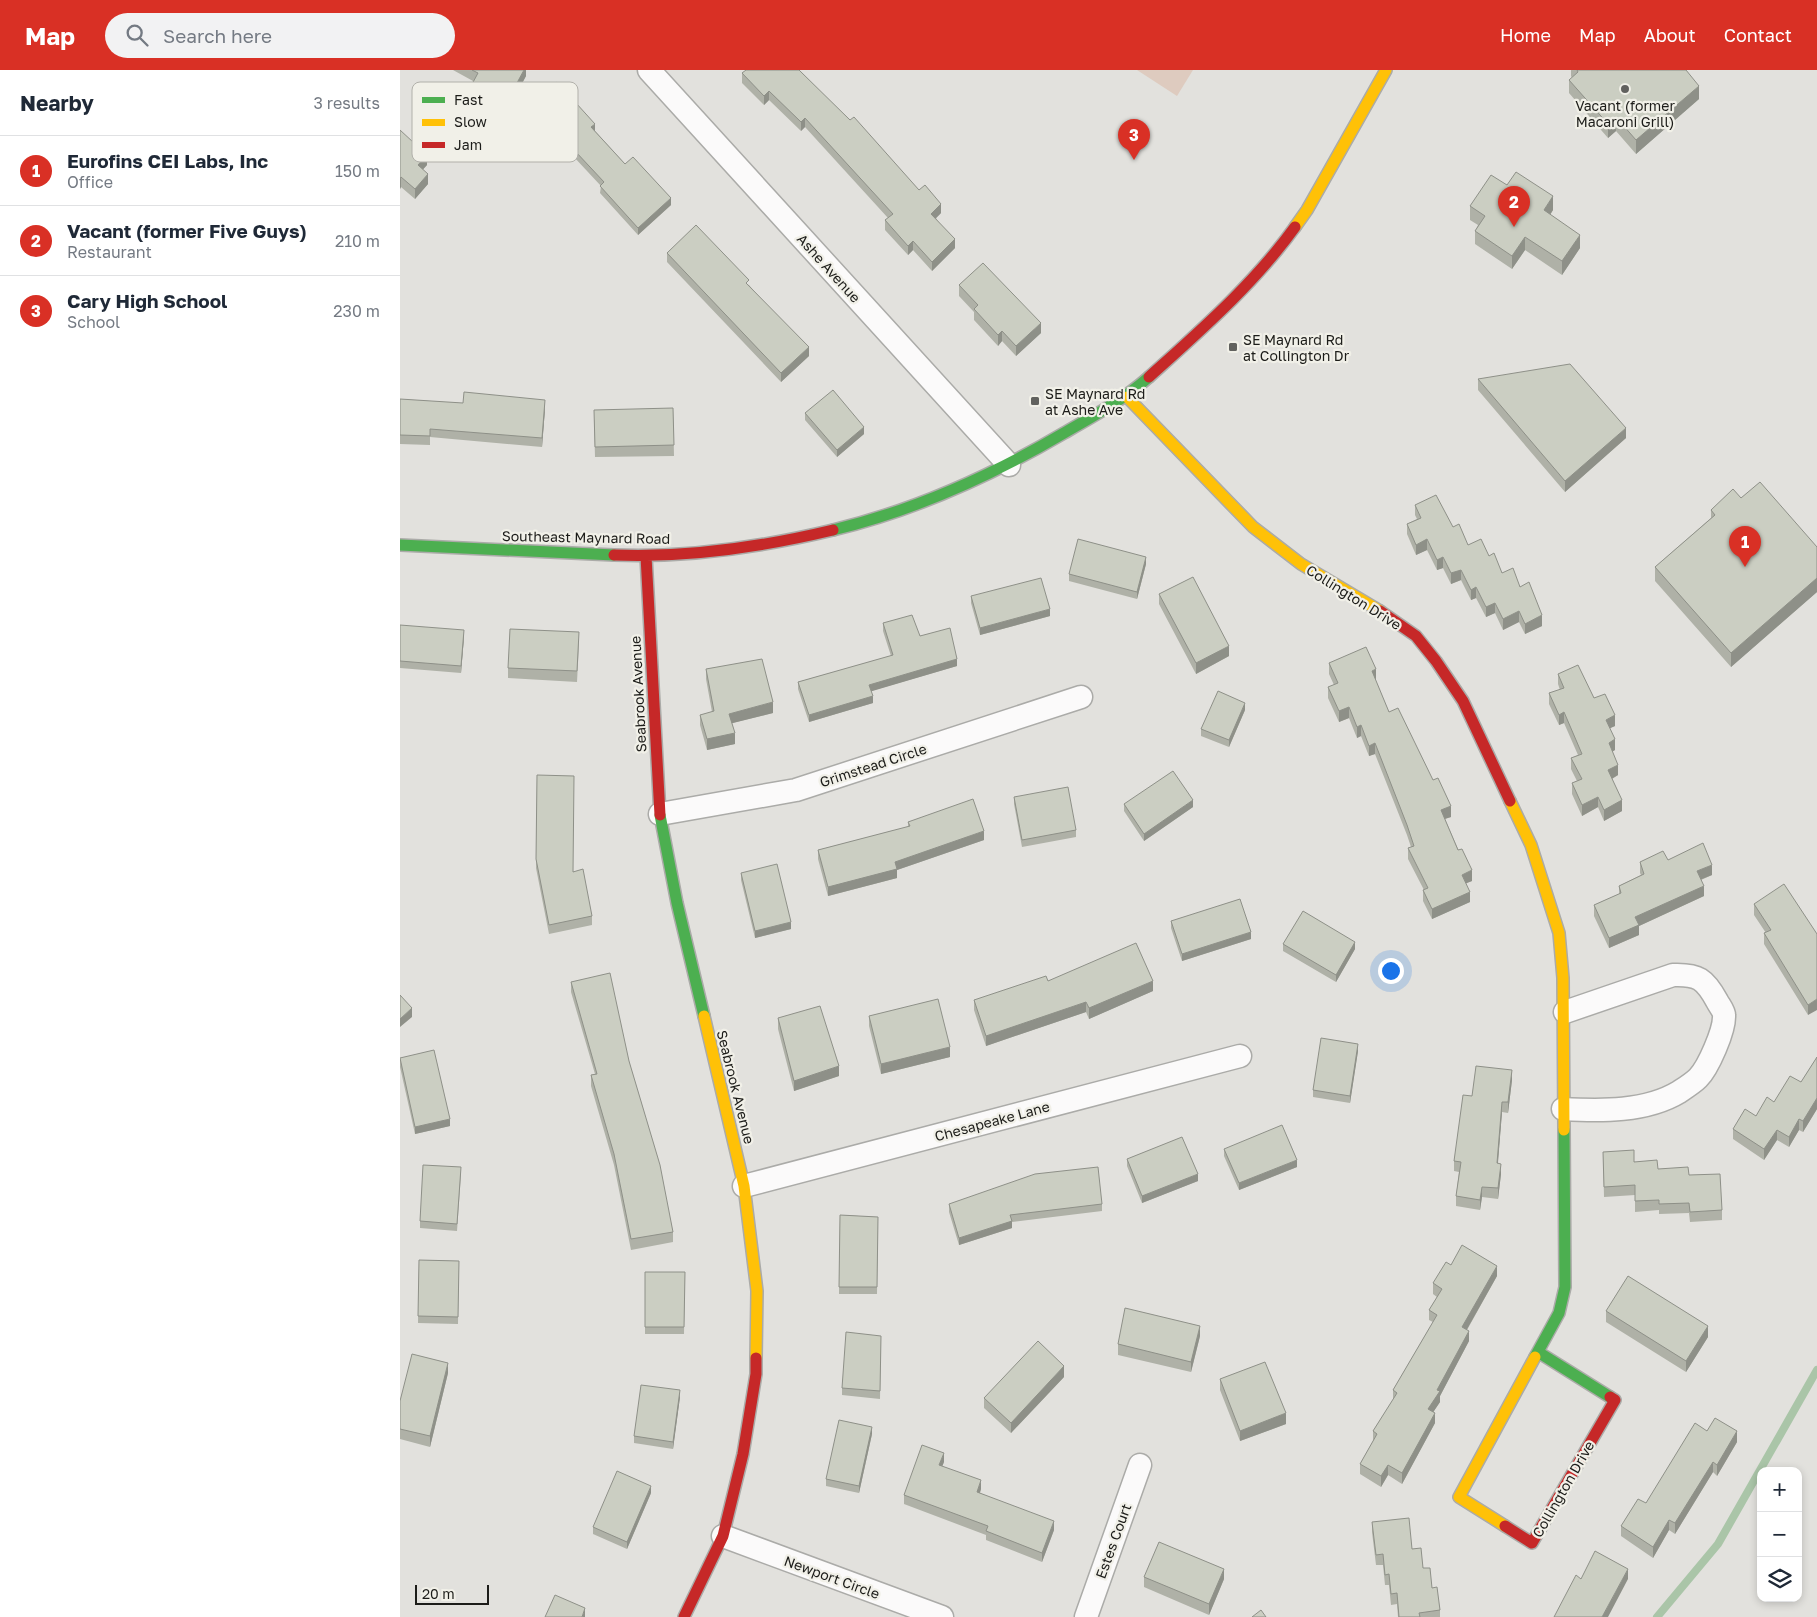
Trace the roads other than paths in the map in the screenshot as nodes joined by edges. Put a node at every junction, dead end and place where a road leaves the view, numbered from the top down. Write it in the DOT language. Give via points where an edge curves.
graph roads {
  1 [pos="649,70"];
  2 [pos="1386,70"];
  3 [pos="1127,397"];
  4 [pos="1009,465"];
  5 [pos="400,545"];
  6 [pos="646,556"];
  7 [pos="1081,697"];
  8 [pos="660,814"];
  9 [pos="1565,1012"];
  10 [pos="1240,1056"];
  11 [pos="1563,1109"];
  12 [pos="744,1186"];
  13 [pos="1538,1352"];
  14 [pos="1140,1465"];
  15 [pos="723,1536"];
  16 [pos="684,1617"];
  17 [pos="942,1617"];
  18 [pos="1086,1617"];
  1 -- 4 [label="street, Ashe Avenue"];
  2 -- 3 [label="street, Southeast Maynard Road" via="1307,210 1272,260"];
  3 -- 4 [label="street, Southeast Maynard Road"];
  3 -- 9 [label="street, Collington Drive" via="1253,527 1301,564 1392,618 1416,636 1436,661 1463,701 1531,845 1559,933"];
  4 -- 6 [label="street, Southeast Maynard Road" via="943,495 874,520 775,544"];
  5 -- 6 [label="street, Southeast Maynard Road"];
  6 -- 8 [label="street, Seabrook Avenue"];
  7 -- 8 [label="street, Grimstead Circle" via="796,790"];
  8 -- 12 [label="street, Seabrook Avenue" via="677,903"];
  9 -- 11 [label="street, Collington Drive"];
  9 -- 11 [label="street" via="1673,975 1691,974 1708,985 1724,1014 1721,1032 1699,1078 1678,1093 1644,1105 1603,1111"];
  10 -- 12 [label="street, Chesapeake Lane"];
  11 -- 13 [label="street, Collington Drive" via="1565,1288 1559,1313"];
  12 -- 15 [label="street, Seabrook Avenue" via="758,1291 757,1366 743,1454"];
  13 -- 13 [label="street, Collington Drive" via="1615,1400 1532,1543 1459,1497"];
  14 -- 18 [label="street, Estes Court"];
  15 -- 16 [label="street, Seabrook Avenue"];
  15 -- 17 [label="street, Newport Circle"];
}
